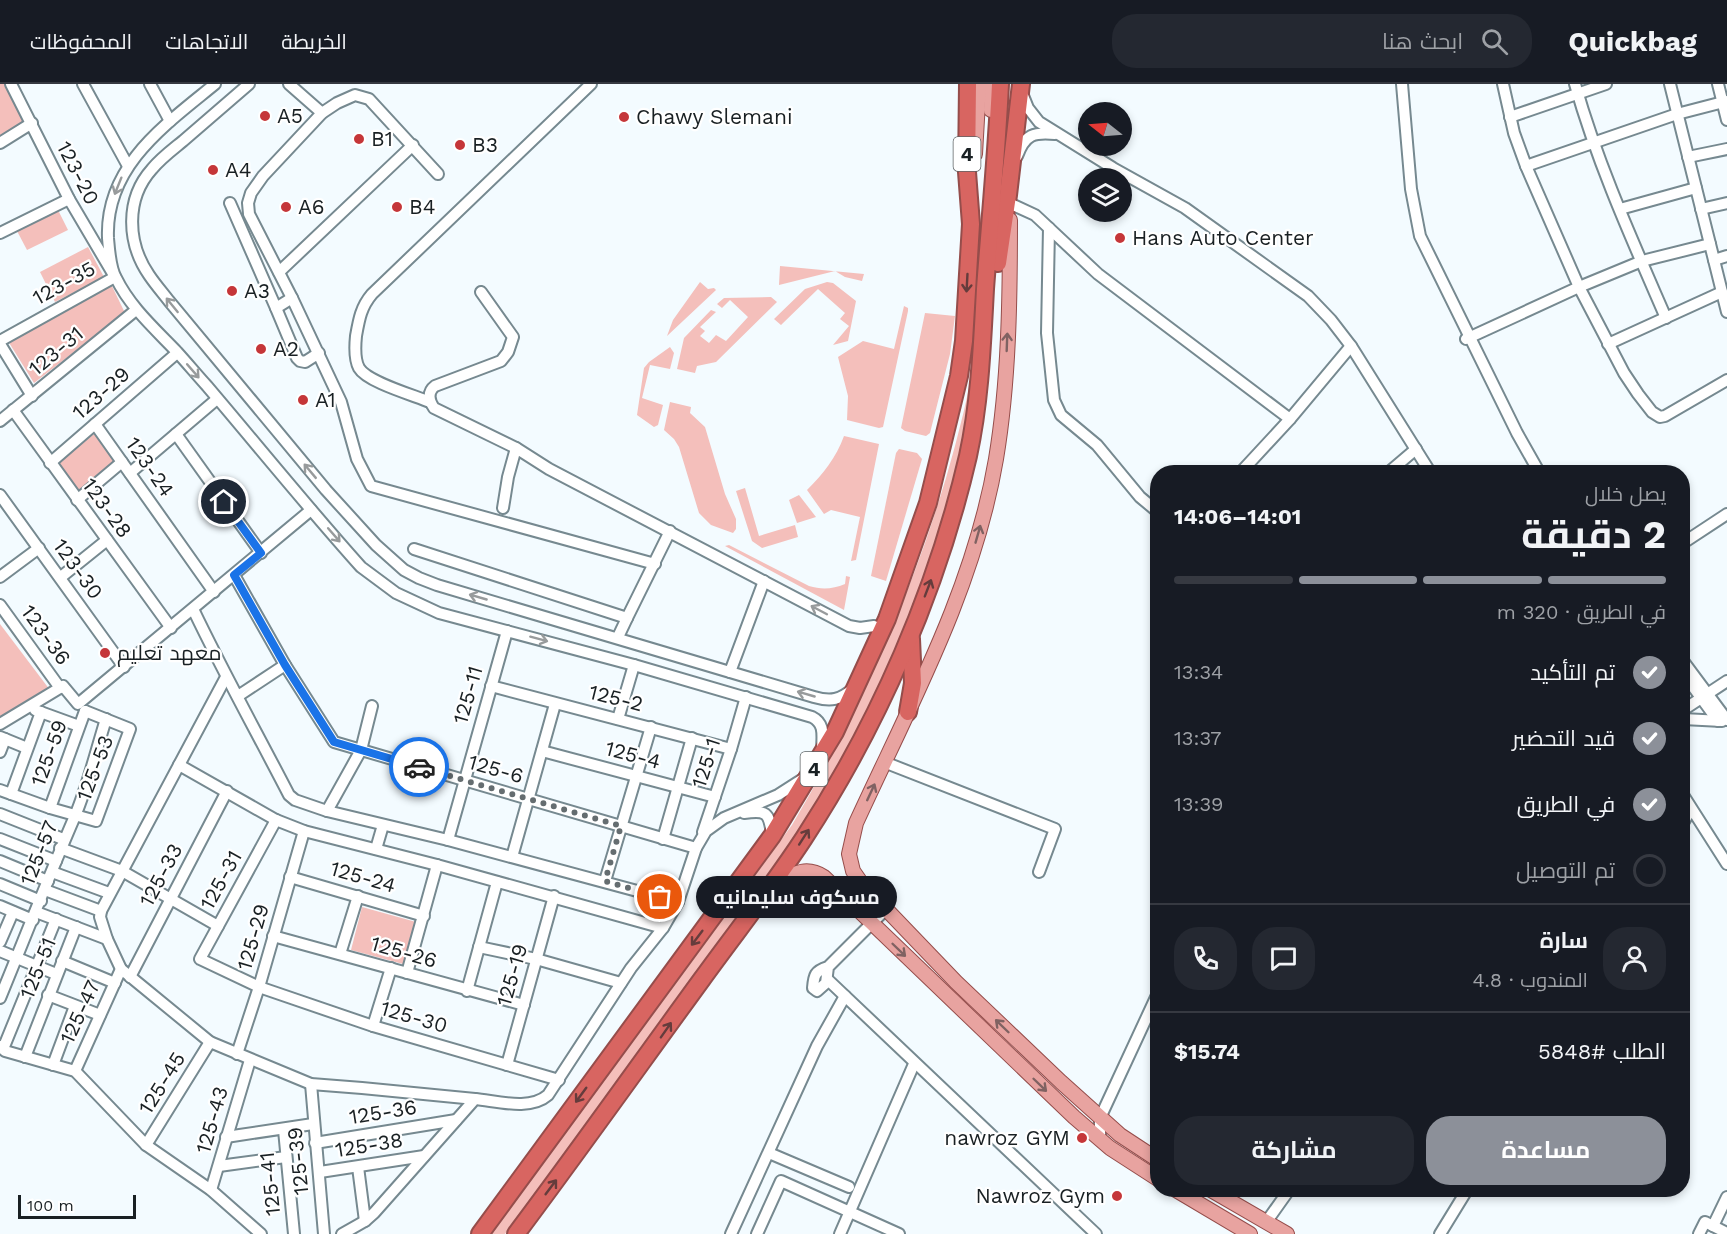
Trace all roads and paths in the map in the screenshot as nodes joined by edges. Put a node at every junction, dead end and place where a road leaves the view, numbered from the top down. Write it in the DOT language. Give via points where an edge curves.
graph roads {
  1 [pos="11,84"];
  2 [pos="83,84"];
  3 [pos="150,84"];
  4 [pos="215,84"];
  5 [pos="249,84"];
  6 [pos="289,84"];
  7 [pos="299,84"];
  8 [pos="591,84"];
  9 [pos="968,84"];
  10 [pos="979,84"];
  11 [pos="992,84"];
  12 [pos="1000,84"];
  13 [pos="1396,84"];
  14 [pos="1401,84"];
  15 [pos="1503,84"];
  16 [pos="1606,84"];
  17 [pos="1670,84"];
  18 [pos="1718,84"];
  19 [pos="1021,86"];
  20 [pos="1576,88"];
  21 [pos="1725,101"];
  22 [pos="325,111"];
  23 [pos="1677,114"];
  24 [pos="1510,117"];
  25 [pos="1727,120"];
  26 [pos="170,121"];
  27 [pos="32,123"];
  28 [pos="1055,134"];
  29 [pos="152,137"];
  30 [pos="1593,141"];
  31 [pos="0,143"];
  32 [pos="413,145"];
  33 [pos="1727,149"];
  34 [pos="167,154"];
  35 [pos="1688,157"];
  36 [pos="128,166"];
  37 [pos="1526,166"];
  38 [pos="1011,171"];
  39 [pos="438,174"];
  40 [pos="1696,189"];
  41 [pos="1409,190"];
  42 [pos="69,199"];
  43 [pos="1727,202"];
  44 [pos="230,203"];
  45 [pos="1011,204"];
  46 [pos="1620,209"];
  47 [pos="1701,209"];
  48 [pos="109,221"];
  49 [pos="970,224"];
  50 [pos="1049,228"];
  51 [pos="0,232"];
  52 [pos="87,232"];
  53 [pos="263,243"];
  54 [pos="1710,244"];
  55 [pos="251,248"];
  56 [pos="1727,256"];
  57 [pos="1713,260"];
  58 [pos="1642,261"];
  59 [pos="987,268"];
  60 [pos="279,272"];
  61 [pos="115,277"];
  62 [pos="1579,287"];
  63 [pos="481,292"];
  64 [pos="1722,292"];
  65 [pos="292,297"];
  66 [pos="276,308"];
  67 [pos="136,310"];
  68 [pos="1727,312"];
  69 [pos="1666,318"];
  70 [pos="1468,338"];
  71 [pos="0,342"];
  72 [pos="1608,345"];
  73 [pos="1351,346"];
  74 [pos="177,353"];
  75 [pos="319,353"];
  76 [pos="4,360"];
  77 [pos="959,376"];
  78 [pos="1727,380"];
  79 [pos="979,383"];
  80 [pos="32,396"];
  81 [pos="217,399"];
  82 [pos="430,402"];
  83 [pos="13,410"];
  84 [pos="1290,419"];
  85 [pos="0,421"];
  86 [pos="95,424"];
  87 [pos="176,434"];
  88 [pos="516,448"];
  89 [pos="1416,449"];
  90 [pos="122,462"];
  91 [pos="50,463"];
  92 [pos="1247,465"];
  93 [pos="1397,465"];
  94 [pos="1426,465"];
  95 [pos="1530,465"];
  96 [pos="130,473"];
  97 [pos="0,495"];
  98 [pos="78,500"];
  99 [pos="1150,505"];
  100 [pos="503,508"];
  101 [pos="311,510"];
  102 [pos="1727,514"];
  103 [pos="670,531"];
  104 [pos="1690,538"];
  105 [pos="106,540"];
  106 [pos="39,548"];
  107 [pos="414,549"];
  108 [pos="261,553"];
  109 [pos="655,564"];
  110 [pos="234,575"];
  111 [pos="0,576"];
  112 [pos="61,577"];
  113 [pos="764,581"];
  114 [pos="214,592"];
  115 [pos="0,605"];
  116 [pos="193,609"];
  117 [pos="627,618"];
  118 [pos="874,626"];
  119 [pos="912,627"];
  120 [pos="171,628"];
  121 [pos="507,631"];
  122 [pos="618,637"];
  123 [pos="634,664"];
  124 [pos="285,665"];
  125 [pos="124,667"];
  126 [pos="730,672"];
  127 [pos="1690,673"];
  128 [pos="226,677"];
  129 [pos="1690,681"];
  130 [pos="1727,681"];
  131 [pos="771,684"];
  132 [pos="859,684"];
  133 [pos="491,686"];
  134 [pos="60,687"];
  135 [pos="845,695"];
  136 [pos="238,696"];
  137 [pos="1704,696"];
  138 [pos="746,697"];
  139 [pos="765,702"];
  140 [pos="555,704"];
  141 [pos="1690,705"];
  142 [pos="84,706"];
  143 [pos="372,706"];
  144 [pos="29,708"];
  145 [pos="40,712"];
  146 [pos="908,712"];
  147 [pos="106,719"];
  148 [pos="618,719"];
  149 [pos="1690,719"];
  150 [pos="1724,721"];
  151 [pos="0,724"];
  152 [pos="79,726"];
  153 [pos="651,727"];
  154 [pos="835,732"];
  155 [pos="2,738"];
  156 [pos="692,738"];
  157 [pos="27,748"];
  158 [pos="732,749"];
  159 [pos="362,750"];
  160 [pos="0,752"];
  161 [pos="542,752"];
  162 [pos="821,756"];
  163 [pos="884,762"];
  164 [pos="179,765"];
  165 [pos="813,772"];
  166 [pos="636,776"];
  167 [pos="465,780"];
  168 [pos="678,788"];
  169 [pos="0,790"];
  170 [pos="226,791"];
  171 [pos="11,794"];
  172 [pos="715,797"];
  173 [pos="528,799"];
  174 [pos="50,808"];
  175 [pos="712,809"];
  176 [pos="1691,809"];
  177 [pos="327,811"];
  178 [pos="0,814"];
  179 [pos="75,814"];
  180 [pos="729,816"];
  181 [pos="276,820"];
  182 [pos="383,825"];
  183 [pos="621,826"];
  184 [pos="304,831"];
  185 [pos="772,836"];
  186 [pos="0,839"];
  187 [pos="663,839"];
  188 [pos="448,840"];
  189 [pos="62,844"];
  190 [pos="698,844"];
  191 [pos="376,849"];
  192 [pos="512,857"];
  193 [pos="0,861"];
  194 [pos="56,861"];
  195 [pos="437,864"];
  196 [pos="1727,864"];
  197 [pos="122,871"];
  198 [pos="1039,872"];
  199 [pos="290,877"];
  200 [pos="605,881"];
  201 [pos="497,882"];
  202 [pos="0,884"];
  203 [pos="46,886"];
  204 [pos="771,886"];
  205 [pos="109,893"];
  206 [pos="358,896"];
  207 [pos="554,896"];
  208 [pos="170,899"];
  209 [pos="678,902"];
  210 [pos="0,906"];
  211 [pos="886,909"];
  212 [pos="100,911"];
  213 [pos="13,912"];
  214 [pos="34,916"];
  215 [pos="424,916"];
  216 [pos="56,919"];
  217 [pos="872,924"];
  218 [pos="218,926"];
  219 [pos="76,927"];
  220 [pos="663,928"];
  221 [pos="273,936"];
  222 [pos="107,939"];
  223 [pos="0,942"];
  224 [pos="479,947"];
  225 [pos="0,951"];
  226 [pos="340,954"];
  227 [pos="16,958"];
  228 [pos="200,959"];
  229 [pos="536,959"];
  230 [pos="62,961"];
  231 [pos="37,967"];
  232 [pos="828,967"];
  233 [pos="391,968"];
  234 [pos="126,973"];
  235 [pos="407,973"];
  236 [pos="56,974"];
  237 [pos="827,979"];
  238 [pos="621,982"];
  239 [pos="115,983"];
  240 [pos="259,987"];
  241 [pos="467,991"];
  242 [pos="48,995"];
  243 [pos="845,996"];
  244 [pos="0,998"];
  245 [pos="524,1005"];
  246 [pos="75,1006"];
  247 [pos="1150,1010"];
  248 [pos="100,1015"];
  249 [pos="373,1026"];
  250 [pos="210,1042"];
  251 [pos="1,1047"];
  252 [pos="237,1054"];
  253 [pos="25,1057"];
  254 [pos="250,1060"];
  255 [pos="914,1064"];
  256 [pos="53,1065"];
  257 [pos="507,1065"];
  258 [pos="75,1071"];
  259 [pos="559,1080"];
  260 [pos="310,1084"];
  261 [pos="1079,1099"];
  262 [pos="475,1100"];
  263 [pos="1070,1114"];
  264 [pos="1100,1118"];
  265 [pos="456,1120"];
  266 [pos="313,1124"];
  267 [pos="284,1130"];
  268 [pos="1120,1135"];
  269 [pos="226,1137"];
  270 [pos="315,1143"];
  271 [pos="1105,1144"];
  272 [pos="146,1145"];
  273 [pos="769,1153"];
  274 [pos="1150,1155"];
  275 [pos="424,1156"];
  276 [pos="286,1157"];
  277 [pos="219,1166"];
  278 [pos="358,1167"];
  279 [pos="320,1172"];
  280 [pos="1150,1174"];
  281 [pos="849,1187"];
  282 [pos="211,1190"];
  283 [pos="1188,1197"];
  284 [pos="1223,1197"];
  285 [pos="1285,1197"];
  286 [pos="1463,1197"];
  287 [pos="1727,1197"];
  288 [pos="850,1212"];
  289 [pos="365,1221"];
  290 [pos="1267,1221"];
  291 [pos="1713,1226"];
  292 [pos="1727,1233"];
  293 [pos="261,1234"];
  294 [pos="294,1234"];
  295 [pos="324,1234"];
  296 [pos="342,1234"];
  297 [pos="480,1234"];
  298 [pos="516,1234"];
  299 [pos="731,1234"];
  300 [pos="757,1234"];
  301 [pos="840,1234"];
  302 [pos="899,1234"];
  303 [pos="1096,1234"];
  304 [pos="1250,1234"];
  305 [pos="1287,1234"];
  306 [pos="1440,1234"];
  307 [pos="1699,1234"];
  1 -- 27 [label="street, 123-20"];
  2 -- 36 [label="street"];
  3 -- 26 [label="street"];
  4 -- 26 [label="street"];
  5 -- 34 [label="street"];
  6 -- 22 [label="street"];
  7 -- 22 [label="street"];
  8 -- 82 [label="street" via="372,294 363,307 355,344 360,369 373,379"];
  9 -- 49 [label="highway, 4"];
  10 -- 49 [label="main road"];
  11 -- 59 [label="main road"];
  12 -- 59 [label="highway"];
  13 -- 41 [label="street"];
  14 -- 41 [label="street"];
  15 -- 24 [label="street"];
  16 -- 20 [label="street"];
  17 -- 23 [label="street"];
  18 -- 21 [label="street"];
  19 -- 28 [label="street" via="1028,108"];
  19 -- 38 [label="highway"];
  20 -- 24 [label="street"];
  20 -- 30 [label="street"];
  21 -- 23 [label="street"];
  21 -- 25 [label="street"];
  22 -- 32 [label="street" via="355,95 363,96"];
  22 -- 53 [label="street" via="250,193 249,214"];
  23 -- 30 [label="street"];
  23 -- 35 [label="street"];
  24 -- 37 [label="street"];
  26 -- 29 [label="street"];
  27 -- 31 [label="street"];
  27 -- 42 [label="street, 123-20"];
  28 -- 38 [label="street" via="1036,132 1027,138"];
  28 -- 73 [label="street" via="1185,208 1260,261 1308,296"];
  29 -- 34 [label="street"];
  29 -- 36 [label="street"];
  30 -- 37 [label="street"];
  30 -- 46 [label="street"];
  32 -- 39 [label="street"];
  32 -- 60 [label="street"];
  33 -- 35 [label="street"];
  122 -- 34 [label="street, one-way" via="427,582 404,570 376,546 148,275 132,234 133,208 139,189"];
  35 -- 40 [label="street"];
  36 -- 48 [label="street, one-way" via="116,188"];
  37 -- 62 [label="street"];
  38 -- 45 [label="main road"];
  38 -- 79 [label="highway"];
  40 -- 46 [label="street"];
  40 -- 47 [label="street"];
  41 -- 70 [label="street" via="1416,226 1431,266"];
  42 -- 51 [label="street"];
  42 -- 52 [label="street, 123-20"];
  43 -- 47 [label="street"];
  44 -- 55 [label="street"];
  45 -- 50 [label="street" via="1035,215"];
  146 -- 45 [label="main road, one-way" via="964,580 996,460 1005,392"];
  46 -- 58 [label="street"];
  47 -- 54 [label="street"];
  48 -- 52 [label="street" via="97,234"];
  48 -- 61 [label="street"];
  49 -- 77 [label="highway, 4, one-way"];
  50 -- 84 [label="street" via="1098,274"];
  50 -- 99 [label="street" via="1047,333 1054,400 1061,415 1097,445"];
  52 -- 61 [label="street, 123-20"];
  53 -- 55 [label="street"];
  53 -- 60 [label="street"];
  54 -- 57 [label="street"];
  54 -- 58 [label="street"];
  55 -- 66 [label="street"];
  56 -- 57 [label="street"];
  57 -- 64 [label="street"];
  58 -- 62 [label="street"];
  58 -- 69 [label="street"];
  59 -- 79 [label="highway"];
  60 -- 65 [label="street"];
  61 -- 67 [label="street, 123-20"];
  61 -- 71 [label="street, 123-35"];
  62 -- 70 [label="street"];
  62 -- 72 [label="street"];
  63 -- 82 [label="street" via="513,337 508,352 501,361 435,386"];
  64 -- 68 [label="street"];
  64 -- 69 [label="street"];
  65 -- 66 [label="street"];
  65 -- 75 [label="street"];
  66 -- 75 [label="street" via="297,358 305,362"];
  67 -- 74 [label="street, 123-20"];
  67 -- 80 [label="street, 123-31"];
  69 -- 72 [label="street"];
  70 -- 95 [label="street"];
  71 -- 76 [label="street"];
  72 -- 78 [label="street" via="1638,394 1658,416 1671,414"];
  73 -- 84 [label="street"];
  73 -- 89 [label="street"];
  74 -- 81 [label="street, 123-20, one-way"];
  74 -- 86 [label="street, 123-29"];
  75 -- 109 [label="street" via="341,402 357,459 371,486"];
  76 -- 80 [label="street"];
  77 -- 118 [label="highway" via="942,415 910,527"];
  77 -- 132 [label="highway, 4" via="920,528 888,619"];
  119 -- 79 [label="highway, 4, one-way" via="954,512 969,453"];
  80 -- 83 [label="street, 123-31"];
  81 -- 87 [label="street"];
  81 -- 101 [label="street, 123-20"];
  82 -- 88 [label="street" via="434,408"];
  83 -- 85 [label="street, 123-31"];
  83 -- 91 [label="street, 123-28"];
  84 -- 92 [label="street"];
  86 -- 90 [label="street, 123-24"];
  86 -- 91 [label="street, 123-29"];
  87 -- 96 [label="street"];
  87 -- 108 [label="street"];
  88 -- 100 [label="street"];
  88 -- 103 [label="street"];
  89 -- 93 [label="street"];
  89 -- 94 [label="street"];
  90 -- 96 [label="street, 123-24"];
  90 -- 98 [label="street"];
  91 -- 98 [label="street, 123-28"];
  96 -- 114 [label="street, 123-24"];
  97 -- 106 [label="street, 123-30"];
  98 -- 105 [label="street, 123-28"];
  101 -- 108 [label="street"];
  101 -- 121 [label="street, 123-20, one-way" via="361,567 396,593 439,613"];
  102 -- 104 [label="street"];
  103 -- 109 [label="street"];
  103 -- 113 [label="street"];
  105 -- 112 [label="street"];
  105 -- 120 [label="street, 123-28"];
  106 -- 111 [label="street"];
  106 -- 112 [label="street, 123-30"];
  107 -- 117 [label="street"];
  108 -- 110 [label="street"];
  109 -- 117 [label="street"];
  110 -- 114 [label="street"];
  110 -- 124 [label="street, 125-6"];
  112 -- 125 [label="street, 123-30"];
  118 -- 113 [label="street, one-way" via="849,626"];
  113 -- 126 [label="street"];
  114 -- 116 [label="street"];
  115 -- 134 [label="street, 123-36"];
  116 -- 120 [label="street"];
  116 -- 128 [label="street"];
  117 -- 122 [label="street"];
  118 -- 135 [label="highway"];
  119 -- 146 [label="highway"];
  204 -- 119 [label="highway, 4, one-way" via="845,770 871,722"];
  120 -- 125 [label="street"];
  121 -- 123 [label="street, 123-20, one-way"];
  121 -- 133 [label="street, 125-11"];
  122 -- 126 [label="street"];
  123 -- 138 [label="street, 123-20"];
  123 -- 148 [label="street"];
  124 -- 136 [label="street"];
  124 -- 159 [label="street, 125-6" via="334,742"];
  125 -- 142 [label="street"];
  126 -- 131 [label="street"];
  127 -- 137 [label="street"];
  128 -- 136 [label="street"];
  128 -- 164 [label="street"];
  129 -- 137 [label="street"];
  130 -- 137 [label="street"];
  135 -- 131 [label="street, one-way" via="829,700"];
  131 -- 139 [label="street"];
  132 -- 135 [label="street"];
  132 -- 154 [label="highway, 4"];
  133 -- 140 [label="street, 125-2"];
  133 -- 167 [label="street, 125-11"];
  134 -- 142 [label="street, 123-36"];
  134 -- 144 [label="street"];
  135 -- 154 [label="highway"];
  136 -- 177 [label="street" via="289,795"];
  137 -- 141 [label="street"];
  137 -- 150 [label="street"];
  138 -- 139 [label="street, 123-20"];
  138 -- 158 [label="street, 125-1"];
  139 -- 162 [label="street, 123-20" via="818,720 822,728"];
  140 -- 148 [label="street, 125-2"];
  140 -- 161 [label="street"];
  142 -- 147 [label="street"];
  142 -- 152 [label="street, 125-59"];
  143 -- 159 [label="street"];
  144 -- 145 [label="street"];
  144 -- 151 [label="street"];
  145 -- 152 [label="street"];
  145 -- 157 [label="street"];
  146 -- 163 [label="main road"];
  147 -- 179 [label="street, 125-57"];
  147 -- 179 [label="street, 125-53" via="130,729 96,821"];
  148 -- 153 [label="street, 125-2"];
  149 -- 150 [label="street"];
  152 -- 174 [label="street, 125-59"];
  153 -- 156 [label="street, 125-2"];
  153 -- 166 [label="street"];
  154 -- 162 [label="highway, 4"];
  155 -- 157 [label="street"];
  155 -- 160 [label="street"];
  156 -- 158 [label="street, 125-2"];
  156 -- 168 [label="street"];
  157 -- 171 [label="street"];
  158 -- 172 [label="street, 125-1"];
  159 -- 167 [label="street, 125-6"];
  159 -- 177 [label="street"];
  161 -- 166 [label="street, 125-4"];
  161 -- 173 [label="street"];
  162 -- 165 [label="highway, 4"];
  163 -- 198 [label="street" via="1055,829"];
  211 -- 163 [label="main road, one-way" via="862,884 850,862 856,823"];
  164 -- 170 [label="street"];
  164 -- 197 [label="street"];
  165 -- 180 [label="street" via="778,795"];
  165 -- 185 [label="highway, 4"];
  166 -- 168 [label="street, 125-4"];
  166 -- 183 [label="street"];
  167 -- 173 [label="street, 125-6"];
  167 -- 188 [label="street, 125-11"];
  168 -- 172 [label="street, 125-4"];
  168 -- 187 [label="street"];
  169 -- 171 [label="street"];
  170 -- 181 [label="street"];
  170 -- 208 [label="street, 125-33"];
  171 -- 174 [label="street"];
  172 -- 175 [label="street, 125-1"];
  173 -- 183 [label="street, 125-6"];
  173 -- 192 [label="street"];
  174 -- 179 [label="street"];
  175 -- 180 [label="street"];
  175 -- 190 [label="street, 125-1"];
  176 -- 196 [label="street"];
  177 -- 182 [label="street"];
  178 -- 189 [label="street"];
  179 -- 189 [label="street, 125-57"];
  180 -- 185 [label="street" via="763,812 770,821"];
  180 -- 190 [label="street" via="714,824"];
  181 -- 184 [label="street"];
  181 -- 218 [label="street, 125-31"];
  182 -- 188 [label="street"];
  182 -- 191 [label="street"];
  183 -- 187 [label="street, 125-6"];
  183 -- 200 [label="street"];
  184 -- 191 [label="street"];
  184 -- 199 [label="street, 125-29"];
  185 -- 297 [label="highway, 4, one-way"];
  186 -- 194 [label="street"];
  187 -- 190 [label="street, 125-6"];
  188 -- 192 [label="street"];
  189 -- 194 [label="street, 125-57"];
  189 -- 197 [label="street"];
  190 -- 209 [label="street, 125-1"];
  191 -- 195 [label="street"];
  192 -- 200 [label="street"];
  193 -- 203 [label="street"];
  194 -- 203 [label="street, 125-57"];
  195 -- 201 [label="street"];
  195 -- 215 [label="street"];
  197 -- 205 [label="street"];
  197 -- 208 [label="street"];
  199 -- 206 [label="street, 125-24"];
  199 -- 221 [label="street, 125-29"];
  200 -- 209 [label="street"];
  201 -- 207 [label="street"];
  201 -- 224 [label="street"];
  202 -- 203 [label="street"];
  203 -- 205 [label="street"];
  203 -- 212 [label="street"];
  203 -- 214 [label="street, 125-57"];
  204 -- 217 [label="main road" via="796,872 814,872 829,880"];
  298 -- 204 [label="highway, 4, one-way"];
  205 -- 212 [label="street"];
  206 -- 215 [label="street, 125-24"];
  206 -- 226 [label="street"];
  207 -- 220 [label="street"];
  207 -- 229 [label="street, 125-19"];
  208 -- 218 [label="street"];
  208 -- 234 [label="street, 125-33"];
  209 -- 220 [label="street, 125-1"];
  210 -- 213 [label="street"];
  211 -- 217 [label="street"];
  261 -- 211 [label="main road, one-way"];
  212 -- 222 [label="street"];
  213 -- 214 [label="street"];
  213 -- 223 [label="street"];
  214 -- 216 [label="street"];
  214 -- 227 [label="street, 125-57"];
  215 -- 235 [label="street"];
  216 -- 219 [label="street"];
  216 -- 231 [label="street"];
  217 -- 232 [label="street"];
  217 -- 263 [label="main road, one-way"];
  218 -- 228 [label="street, 125-31"];
  219 -- 222 [label="street"];
  219 -- 230 [label="street, 125-51"];
  220 -- 238 [label="street, 125-1"];
  221 -- 226 [label="street, 125-26"];
  221 -- 240 [label="street, 125-29"];
  222 -- 234 [label="street"];
  224 -- 229 [label="street"];
  224 -- 241 [label="street"];
  225 -- 227 [label="street"];
  226 -- 233 [label="street, 125-26"];
  227 -- 231 [label="street"];
  227 -- 244 [label="street, 125-57"];
  228 -- 240 [label="street, 125-30"];
  229 -- 238 [label="street"];
  229 -- 245 [label="street, 125-19"];
  230 -- 236 [label="street, 125-51"];
  230 -- 239 [label="street"];
  231 -- 236 [label="street"];
  231 -- 251 [label="street"];
  232 -- 237 [label="street"];
  232 -- 237 [label="street" via="815,974 815,989 825,985"];
  233 -- 235 [label="street, 125-26"];
  233 -- 249 [label="street"];
  234 -- 239 [label="street, 125-47"];
  234 -- 250 [label="street, 125-1"];
  235 -- 241 [label="street, 125-26"];
  236 -- 242 [label="street, 125-51"];
  237 -- 243 [label="street"];
  238 -- 259 [label="street, 125-1"];
  239 -- 248 [label="street, 125-47"];
  240 -- 249 [label="street, 125-30"];
  240 -- 252 [label="street, 125-29"];
  241 -- 245 [label="street, 125-26"];
  242 -- 246 [label="street"];
  242 -- 253 [label="street, 125-51"];
  243 -- 255 [label="street"];
  243 -- 273 [label="street"];
  245 -- 257 [label="street, 125-19"];
  246 -- 248 [label="street"];
  246 -- 256 [label="street"];
  247 -- 264 [label="street"];
  248 -- 258 [label="street, 125-47"];
  249 -- 257 [label="street, 125-30"];
  250 -- 252 [label="street, 125-1"];
  250 -- 272 [label="street, 125-45"];
  251 -- 253 [label="street" via="5,1052"];
  252 -- 254 [label="street, 125-1"];
  253 -- 256 [label="street"];
  254 -- 260 [label="street, 125-1"];
  254 -- 269 [label="street, 125-43"];
  255 -- 288 [label="street"];
  255 -- 303 [label="street"];
  256 -- 258 [label="street"];
  257 -- 259 [label="street, 125-30"];
  258 -- 272 [label="street"];
  259 -- 262 [label="street, 125-1" via="537,1102"];
  260 -- 262 [label="street, 125-1"];
  260 -- 266 [label="street, 125-39"];
  261 -- 263 [label="main road"];
  261 -- 264 [label="main road"];
  262 -- 265 [label="street"];
  263 -- 264 [label="street"];
  263 -- 271 [label="main road"];
  264 -- 268 [label="main road"];
  264 -- 271 [label="street"];
  265 -- 270 [label="street, 125-36"];
  265 -- 275 [label="street"];
  266 -- 267 [label="street"];
  266 -- 270 [label="street, 125-39"];
  267 -- 269 [label="street"];
  267 -- 276 [label="street, 125-41"];
  268 -- 271 [label="main road"];
  268 -- 274 [label="main road"];
  269 -- 277 [label="street, 125-43"];
  270 -- 279 [label="street, 125-39"];
  271 -- 280 [label="main road"];
  272 -- 282 [label="street"];
  273 -- 281 [label="street"];
  273 -- 299 [label="street"];
  275 -- 278 [label="street, 125-38"];
  275 -- 289 [label="street"];
  276 -- 277 [label="street"];
  276 -- 294 [label="street, 125-41"];
  277 -- 282 [label="street, 125-43"];
  278 -- 279 [label="street, 125-38"];
  278 -- 289 [label="street"];
  279 -- 295 [label="street, 125-39"];
  282 -- 293 [label="street"];
  283 -- 304 [label="main road"];
  284 -- 290 [label="main road"];
  285 -- 290 [label="street"];
  286 -- 306 [label="street"];
  287 -- 291 [label="street"];
  288 -- 300 [label="street" via="782,1181"];
  288 -- 301 [label="street"];
  288 -- 302 [label="street"];
  289 -- 296 [label="street"];
  290 -- 305 [label="main road"];
  291 -- 292 [label="street"];
  291 -- 307 [label="street" via="1706,1222"];
}
